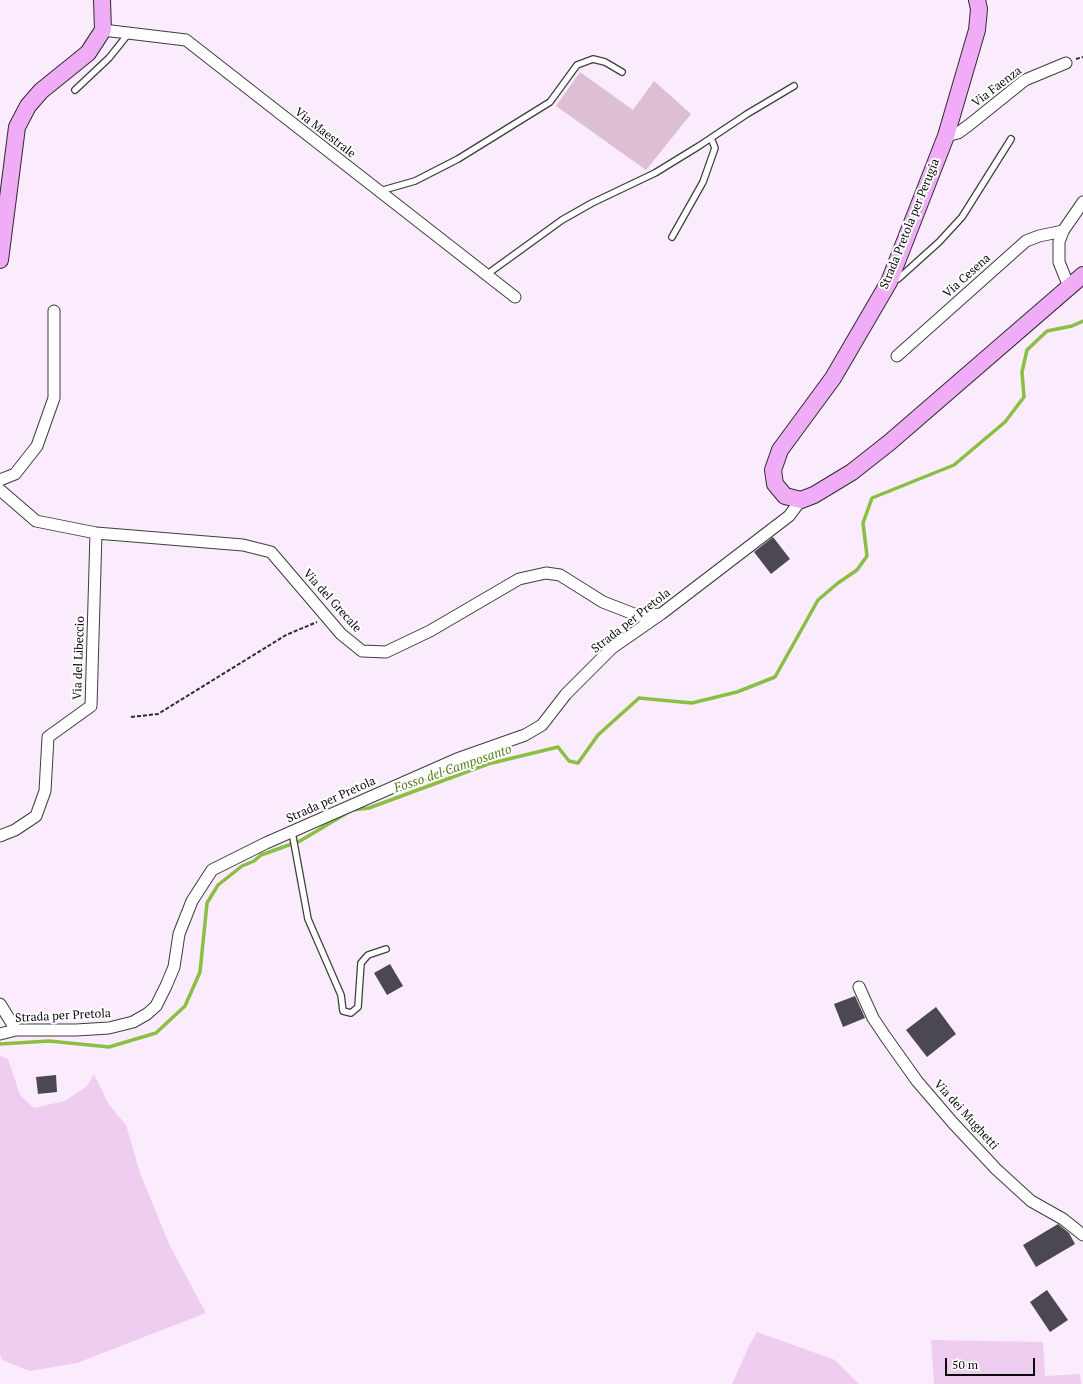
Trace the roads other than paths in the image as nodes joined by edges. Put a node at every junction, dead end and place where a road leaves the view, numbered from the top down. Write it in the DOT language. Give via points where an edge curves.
graph roads {
  1 [pos="102,0"];
  2 [pos="977,0"];
  3 [pos="103,30"];
  4 [pos="129,33"];
  5 [pos="1066,63"];
  6 [pos="622,72"];
  7 [pos="794,86"];
  8 [pos="75,90"];
  9 [pos="946,136"];
  10 [pos="712,138"];
  11 [pos="1011,139"];
  12 [pos="378,191"];
  13 [pos="1083,202"];
  14 [pos="1063,231"];
  15 [pos="672,237"];
  16 [pos="0,260"];
  17 [pos="486,275"];
  18 [pos="1083,275"];
  19 [pos="889,282"];
  20 [pos="1069,287"];
  21 [pos="515,298"];
  22 [pos="54,310"];
  23 [pos="897,356"];
  24 [pos="0,480"];
  25 [pos="0,490"];
  26 [pos="801,500"];
  27 [pos="96,532"];
  28 [pos="661,614"];
  29 [pos="292,832"];
  30 [pos="0,836"];
  31 [pos="386,949"];
  32 [pos="858,987"];
  33 [pos="0,1004"];
  34 [pos="16,1030"];
  35 [pos="0,1034"];
  36 [pos="1083,1234"];
  1 -- 3 [label="street"];
  2 -- 9 [label="street, Strada Pretola per Perugia" via="977,30"];
  3 -- 4 [label="street, Via Maestrale"];
  3 -- 16 [label="street" via="88,53 41,91 28,106 17,128"];
  4 -- 8 [label="lane" via="109,58"];
  4 -- 12 [label="street, Via Maestrale" via="186,40"];
  5 -- 9 [label="street, Via Faenza" via="1025,80 958,133"];
  6 -- 12 [label="lane" via="605,62 593,59 577,65 550,102 458,160 415,181"];
  7 -- 10 [label="lane"];
  9 -- 19 [label="street, Strada Pretola per Perugia"];
  10 -- 15 [label="lane" via="715,148 703,182"];
  10 -- 17 [label="lane" via="654,173 562,220"];
  11 -- 19 [label="lane" via="962,216 939,242 898,280"];
  12 -- 17 [label="street, Via Maestrale"];
  13 -- 14 [label="street"];
  14 -- 20 [label="street" via="1059,242 1059,262"];
  14 -- 23 [label="street, Via Cesena" via="1026,241"];
  17 -- 21 [label="street, Via Maestrale"];
  18 -- 20 [label="street"];
  19 -- 26 [label="street, Strada Pretola per Perugia" via="833,378 780,450 773,470 775,484 785,496"];
  20 -- 26 [label="street" via="890,442 833,485"];
  22 -- 24 [label="street" via="54,398 37,446 15,474"];
  25 -- 27 [label="street, Via del Grecale" via="36,521"];
  26 -- 28 [label="street, Strada per Pretola" via="789,516"];
  27 -- 28 [label="street, Via del Grecale" via="244,545 271,552 341,634 362,651 386,652 430,631 519,579 546,573 560,575 604,602 639,616"];
  27 -- 30 [label="street, Via del Libeccio" via="91,706 48,738 45,792 36,816"];
  28 -- 29 [label="street, Strada per Pretola" via="612,648 566,694 542,725 525,735 457,759"];
  29 -- 31 [label="lane" via="308,919 341,995 343,1011 351,1013 358,1007 361,963 368,955"];
  29 -- 34 [label="street, Strada per Pretola" via="212,870 192,901 179,934 174,967 166,986 156,1006 147,1014 133,1022 109,1028"];
  32 -- 36 [label="street, Via dei Mughetti" via="885,1036 953,1123 996,1169 1031,1201"];
  33 -- 34 [label="street"];
  34 -- 35 [label="street, Strada per Pretola"];
}
